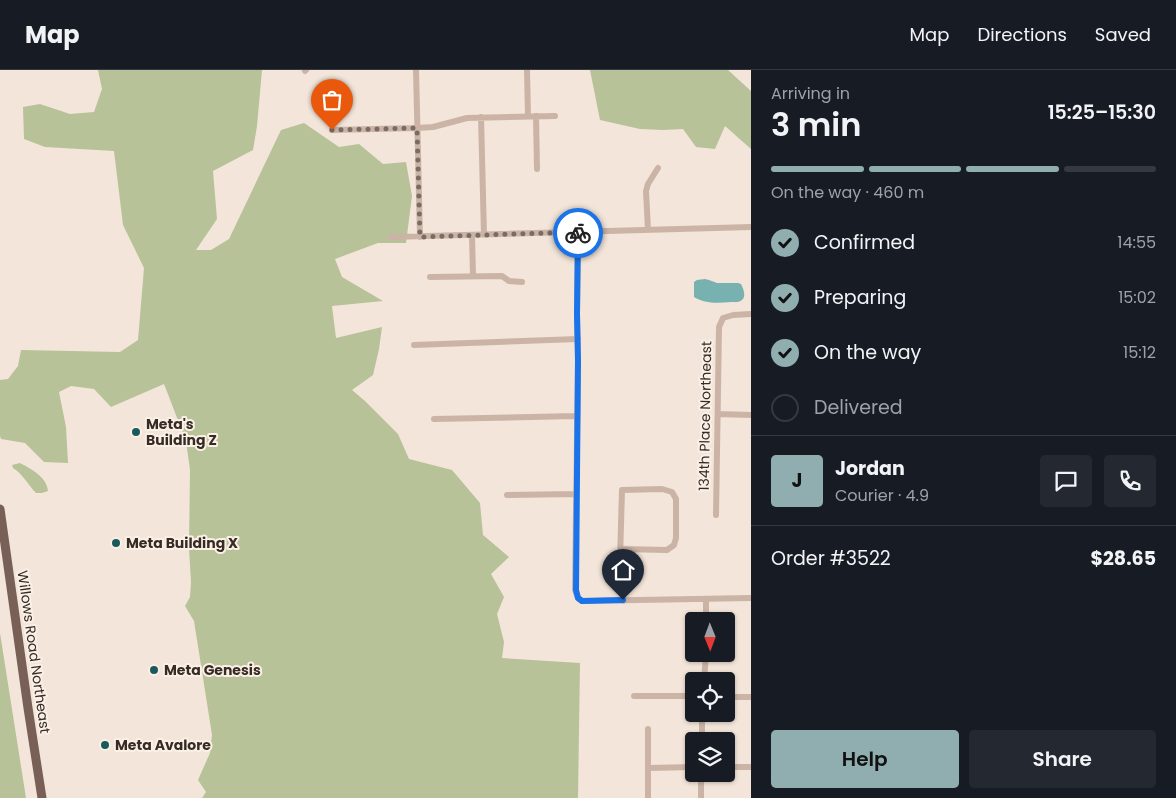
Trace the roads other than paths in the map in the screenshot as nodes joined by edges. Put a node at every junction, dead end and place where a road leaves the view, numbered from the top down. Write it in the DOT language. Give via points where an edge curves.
graph roads {
  1 [pos="416,70"];
  2 [pos="527,70"];
  3 [pos="528,116"];
  4 [pos="536,116"];
  5 [pos="555,116"];
  6 [pos="481,117"];
  7 [pos="417,128"];
  8 [pos="332,130"];
  9 [pos="658,168"];
  10 [pos="537,170"];
  11 [pos="751,228"];
  12 [pos="648,230"];
  13 [pos="578,232"];
  14 [pos="472,235"];
  15 [pos="484,235"];
  16 [pos="420,237"];
  17 [pos="390,238"];
  18 [pos="473,276"];
  19 [pos="430,277"];
  20 [pos="522,282"];
  21 [pos="751,314"];
  22 [pos="578,338"];
  23 [pos="414,345"];
  24 [pos="718,414"];
  25 [pos="751,415"];
  26 [pos="577,416"];
  27 [pos="434,419"];
  28 [pos="576,494"];
  29 [pos="507,495"];
  30 [pos="0,509"];
  31 [pos="716,515"];
  32 [pos="621,549"];
  33 [pos="751,598"];
  34 [pos="706,599"];
  35 [pos="623,600"];
  36 [pos="706,612"];
  37 [pos="634,696"];
  38 [pos="685,696"];
  39 [pos="735,697"];
  40 [pos="751,697"];
  41 [pos="648,729"];
  42 [pos="735,767"];
  43 [pos="750,767"];
  44 [pos="648,768"];
  45 [pos="685,768"];
  46 [pos="701,782"];
  47 [pos="42,798"];
  48 [pos="648,798"];
  49 [pos="701,798"];
  1 -- 7 [label="street"];
  2 -- 3 [label="street"];
  3 -- 4 [label="street"];
  3 -- 6 [label="street"];
  4 -- 5 [label="street"];
  4 -- 10 [label="street"];
  6 -- 7 [label="street"];
  6 -- 15 [label="street"];
  7 -- 8 [label="street"];
  7 -- 16 [label="street"];
  9 -- 12 [label="street" via="646,191"];
  11 -- 12 [label="street"];
  12 -- 13 [label="street"];
  13 -- 15 [label="street"];
  13 -- 22 [label="street"];
  14 -- 15 [label="street"];
  14 -- 16 [label="street"];
  14 -- 18 [label="street"];
  16 -- 17 [label="street"];
  18 -- 19 [label="street"];
  18 -- 20 [label="street" via="502,276 509,281"];
  21 -- 24 [label="street, 134th Place Northeast" via="723,318 719,327"];
  22 -- 23 [label="street"];
  22 -- 26 [label="street"];
  24 -- 25 [label="street"];
  24 -- 31 [label="street, 134th Place Northeast"];
  26 -- 27 [label="street"];
  26 -- 28 [label="street"];
  28 -- 29 [label="street"];
  28 -- 35 [label="street" via="578,598 582,601"];
  30 -- 47 [label="main road, Willows Road Northeast"];
  32 -- 32 [label="street" via="622,490 662,489 672,492 676,499 674,545 667,550"];
  32 -- 35 [label="street"];
  33 -- 34 [label="street"];
  34 -- 35 [label="street"];
  34 -- 36 [label="street"];
  37 -- 38 [label="street"];
  39 -- 40 [label="street"];
  41 -- 44 [label="street"];
  42 -- 43 [label="street"];
  44 -- 45 [label="street"];
  44 -- 48 [label="street"];
  46 -- 49 [label="street"];
}
